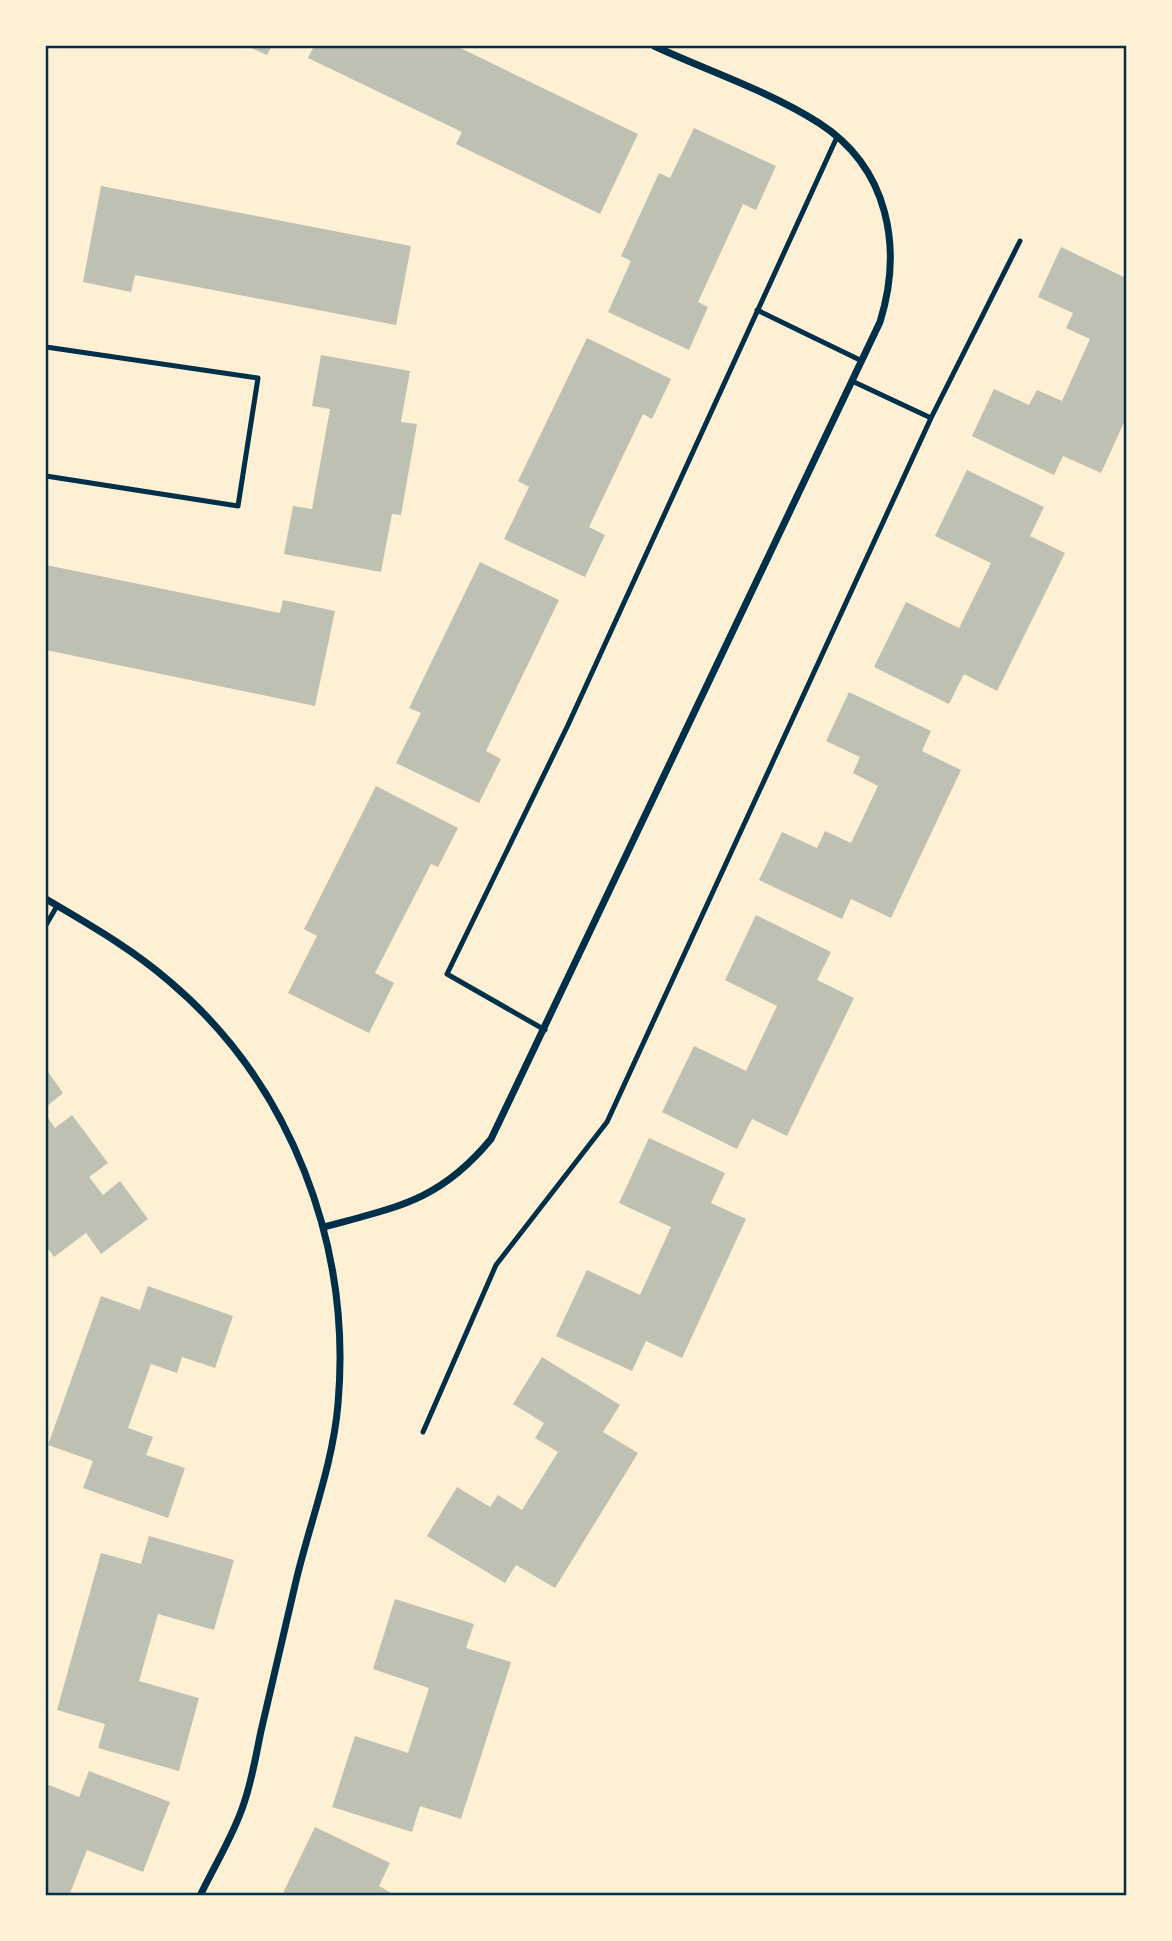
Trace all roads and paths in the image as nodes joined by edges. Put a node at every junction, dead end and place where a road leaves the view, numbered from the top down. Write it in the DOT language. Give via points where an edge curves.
graph roads {
  1 [pos="654,46"];
  2 [pos="837,137"];
  3 [pos="1020,240"];
  4 [pos="757,310"];
  5 [pos="46,347"];
  6 [pos="862,361"];
  7 [pos="852,381"];
  8 [pos="931,418"];
  9 [pos="46,477"];
  10 [pos="46,899"];
  11 [pos="57,906"];
  12 [pos="46,925"];
  13 [pos="545,1030"];
  14 [pos="324,1227"];
  15 [pos="423,1432"];
  16 [pos="200,1895"];
  1 -- 2 [label="street" via="799,111"];
  2 -- 4 [label="lane"];
  2 -- 6 [label="street" via="875,187 891,240 889,295"];
  3 -- 8 [label="lane"];
  4 -- 6 [label="lane"];
  4 -- 13 [label="lane" via="568,725 447,974"];
  5 -- 9 [label="lane" via="258,378 238,506"];
  6 -- 7 [label="street"];
  7 -- 8 [label="lane"];
  7 -- 13 [label="street"];
  8 -- 15 [label="lane" via="607,1122 496,1265"];
  10 -- 11 [label="street"];
  11 -- 12 [label="lane"];
  11 -- 14 [label="street" via="170,981 215,1026 255,1076 288,1132"];
  13 -- 14 [label="street" via="491,1139 466,1168 427,1196"];
  14 -- 16 [label="street" via="340,1341 338,1405 327,1469 308,1530 244,1804"];
}
